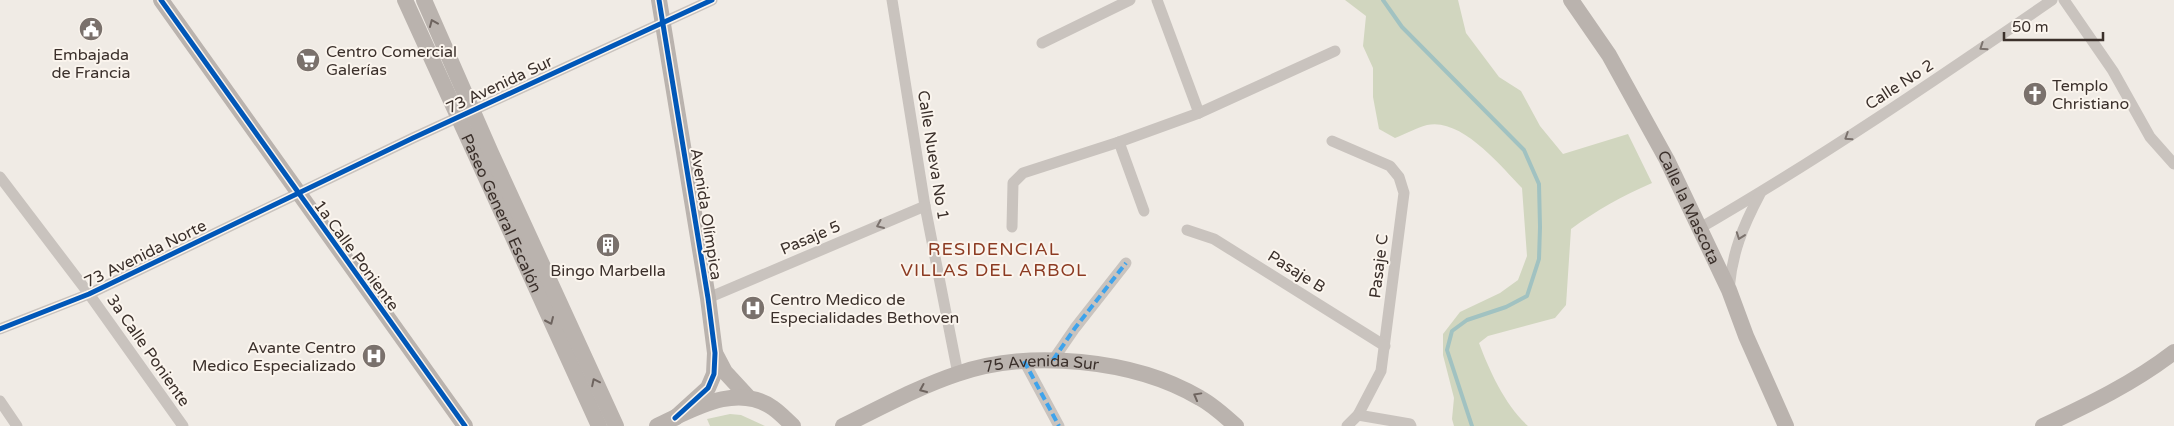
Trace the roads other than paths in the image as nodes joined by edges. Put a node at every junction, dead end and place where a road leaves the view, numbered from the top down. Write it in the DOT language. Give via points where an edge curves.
graph roads {
  1 [pos="161,0"];
  2 [pos="405,0"];
  3 [pos="424,0"];
  4 [pos="660,0"];
  5 [pos="712,0"];
  6 [pos="892,0"];
  7 [pos="1130,0"];
  8 [pos="1157,0"];
  9 [pos="1571,0"];
  10 [pos="2052,0"];
  11 [pos="2064,0"];
  12 [pos="664,22"];
  13 [pos="1042,43"];
  14 [pos="1335,51"];
  15 [pos="1199,113"];
  16 [pos="465,114"];
  17 [pos="1332,141"];
  18 [pos="1119,142"];
  19 [pos="2174,164"];
  20 [pos="0,177"];
  21 [pos="297,193"];
  22 [pos="1761,193"];
  23 [pos="924,206"];
  24 [pos="1144,211"];
  25 [pos="1012,226"];
  26 [pos="1700,228"];
  27 [pos="1187,230"];
  28 [pos="1126,263"];
  29 [pos="1729,290"];
  30 [pos="89,294"];
  31 [pos="708,298"];
  32 [pos="0,329"];
  33 [pos="1385,346"];
  34 [pos="2174,352"];
  35 [pos="715,353"];
  36 [pos="1024,360"];
  37 [pos="1053,360"];
  38 [pos="958,374"];
  39 [pos="750,398"];
  40 [pos="0,401"];
  41 [pos="1358,415"];
  42 [pos="675,418"];
  43 [pos="2051,424"];
  44 [pos="17,426"];
  45 [pos="183,426"];
  46 [pos="465,426"];
  47 [pos="599,426"];
  48 [pos="616,426"];
  49 [pos="657,426"];
  50 [pos="794,426"];
  51 [pos="843,426"];
  52 [pos="1059,426"];
  53 [pos="1236,426"];
  54 [pos="1347,426"];
  55 [pos="1411,426"];
  56 [pos="1786,426"];
  1 -- 21 [label="main road, 1a Calle Poniente"];
  2 -- 16 [label="main road, Paseo General Escalón"];
  16 -- 3 [label="main road, Paseo General Escalón, one-way"];
  4 -- 12 [label="main road, Avenida Olímpica"];
  5 -- 12 [label="street, 73 Avenida Sur"];
  6 -- 23 [label="street, Calle Nueva No 1"];
  7 -- 13 [label="street"];
  8 -- 15 [label="street"];
  9 -- 26 [label="main road, Calle la Mascota" via="1609,54"];
  10 -- 22 [label="street, Calle No 2, one-way"];
  11 -- 19 [label="street" via="2113,71 2150,137"];
  12 -- 16 [label="street, 73 Avenida Sur"];
  12 -- 31 [label="main road, Avenida Olímpica"];
  14 -- 15 [label="street"];
  15 -- 18 [label="street"];
  16 -- 21 [label="street, 73 Avenida Sur"];
  16 -- 47 [label="main road, Paseo General Escalón, one-way"];
  48 -- 16 [label="main road, Paseo General Escalón, one-way"];
  17 -- 33 [label="street, Pasaje C" via="1390,166 1399,176 1404,193"];
  18 -- 24 [label="street"];
  18 -- 25 [label="street" via="1023,173 1013,183"];
  20 -- 30 [label="street, 3a Calle Poniente"];
  21 -- 30 [label="street, 73 Avenida Norte"];
  21 -- 46 [label="main road, 1a Calle Poniente"];
  22 -- 26 [label="street, Calle No 2"];
  22 -- 29 [label="street, one-way" via="1742,231 1731,264"];
  23 -- 31 [label="street, Pasaje 5, one-way"];
  23 -- 38 [label="street, Calle Nueva No 1"];
  26 -- 29 [label="main road, Calle la Mascota"];
  27 -- 33 [label="street, Pasaje B" via="1214,239"];
  28 -- 37 [label="street"];
  29 -- 56 [label="main road, Calle la Mascota"];
  30 -- 32 [label="street, 73 Avenida Norte"];
  30 -- 45 [label="street, 3a Calle Poniente"];
  31 -- 35 [label="main road, Avenida Olímpica"];
  33 -- 41 [label="street, Pasaje C" via="1381,371"];
  34 -- 43 [label="main road" via="2110,393"];
  35 -- 39 [label="main road, Avenida Olímpica" via="725,372"];
  35 -- 42 [label="main road, Avenida Olímpica" via="714,374 708,388"];
  36 -- 37 [label="main road, 75 Avenida Sur"];
  36 -- 38 [label="main road, 75 Avenida Sur"];
  36 -- 52 [label="street"];
  53 -- 37 [label="main road, 75 Avenida Sur, one-way" via="1202,398 1177,386 1097,364"];
  38 -- 51 [label="main road, 75 Avenida Sur, one-way"];
  39 -- 42 [label="main road" via="712,401"];
  39 -- 50 [label="main road" via="772,407"];
  40 -- 44 [label="street"];
  41 -- 54 [label="street, Pasaje C"];
  41 -- 55 [label="street"];
  42 -- 49 [label="main road"];
}
